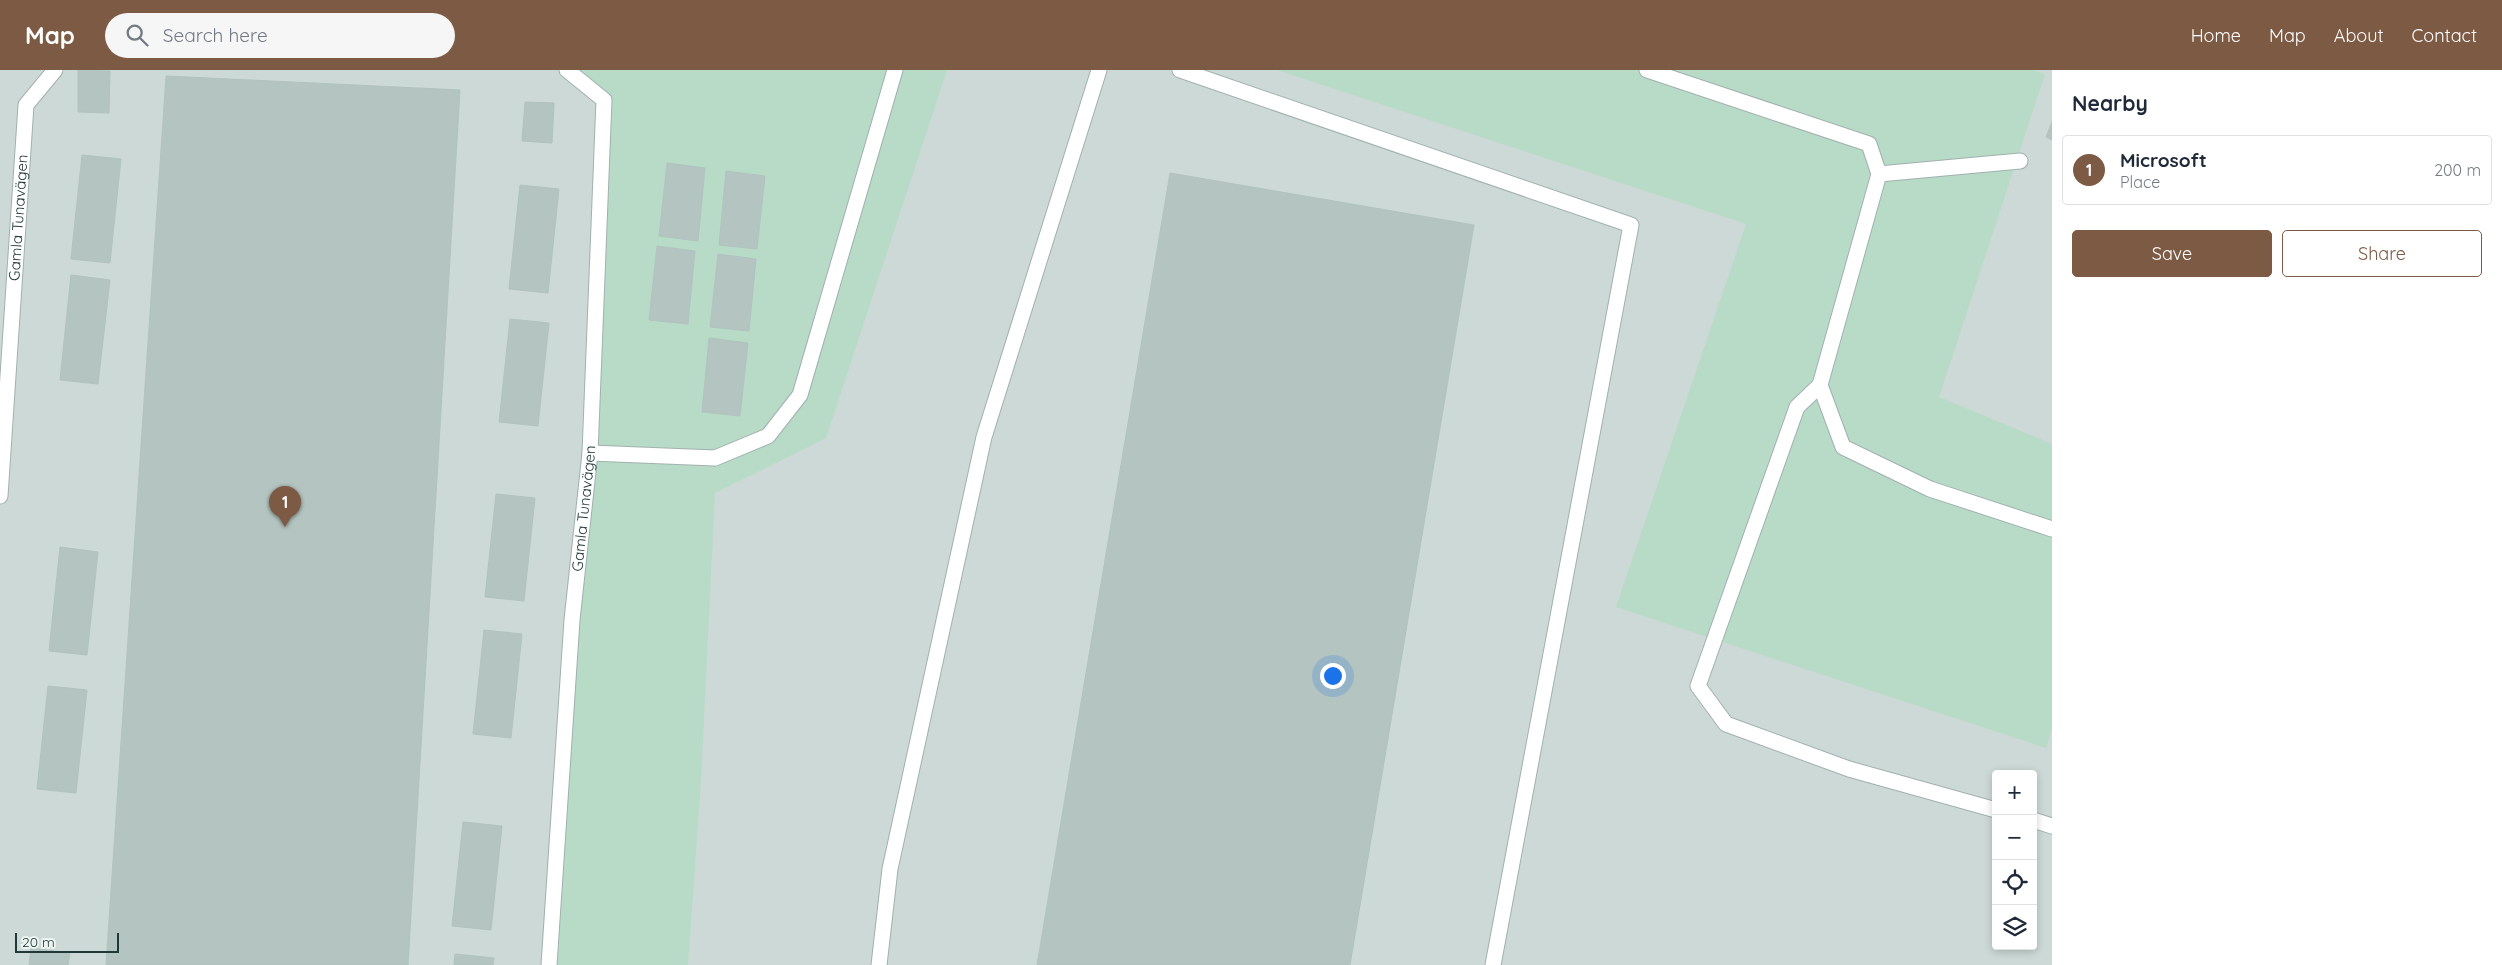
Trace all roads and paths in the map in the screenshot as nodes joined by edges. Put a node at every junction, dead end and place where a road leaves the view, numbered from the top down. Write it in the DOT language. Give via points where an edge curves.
graph roads {
  1 [pos="55,70"];
  2 [pos="567,70"];
  3 [pos="895,70"];
  4 [pos="1099,70"];
  5 [pos="1180,70"];
  6 [pos="1647,70"];
  7 [pos="2020,161"];
  8 [pos="1879,174"];
  9 [pos="1820,385"];
  10 [pos="590,453"];
  11 [pos="0,496"];
  12 [pos="2052,530"];
  13 [pos="1992,809"];
  14 [pos="2037,821"];
  15 [pos="2052,826"];
  16 [pos="549,965"];
  17 [pos="879,965"];
  18 [pos="1493,965"];
  1 -- 11 [label="lane, Gamla Tunavägen" via="26,105"];
  2 -- 10 [label="lane, Gamla Tunavägen" via="604,100"];
  3 -- 10 [label="lane" via="800,395 768,436 715,458"];
  4 -- 17 [label="lane" via="984,437 890,869"];
  5 -- 18 [label="lane" via="1631,225"];
  6 -- 8 [label="lane" via="1869,144"];
  7 -- 8 [label="lane"];
  8 -- 9 [label="lane"];
  9 -- 12 [label="lane" via="1843,447 1930,489"];
  9 -- 13 [label="lane" via="1797,407 1698,686 1726,724 1849,769"];
  10 -- 16 [label="lane, Gamla Tunavägen" via="572,620"];
  14 -- 15 [label="lane"];
}
